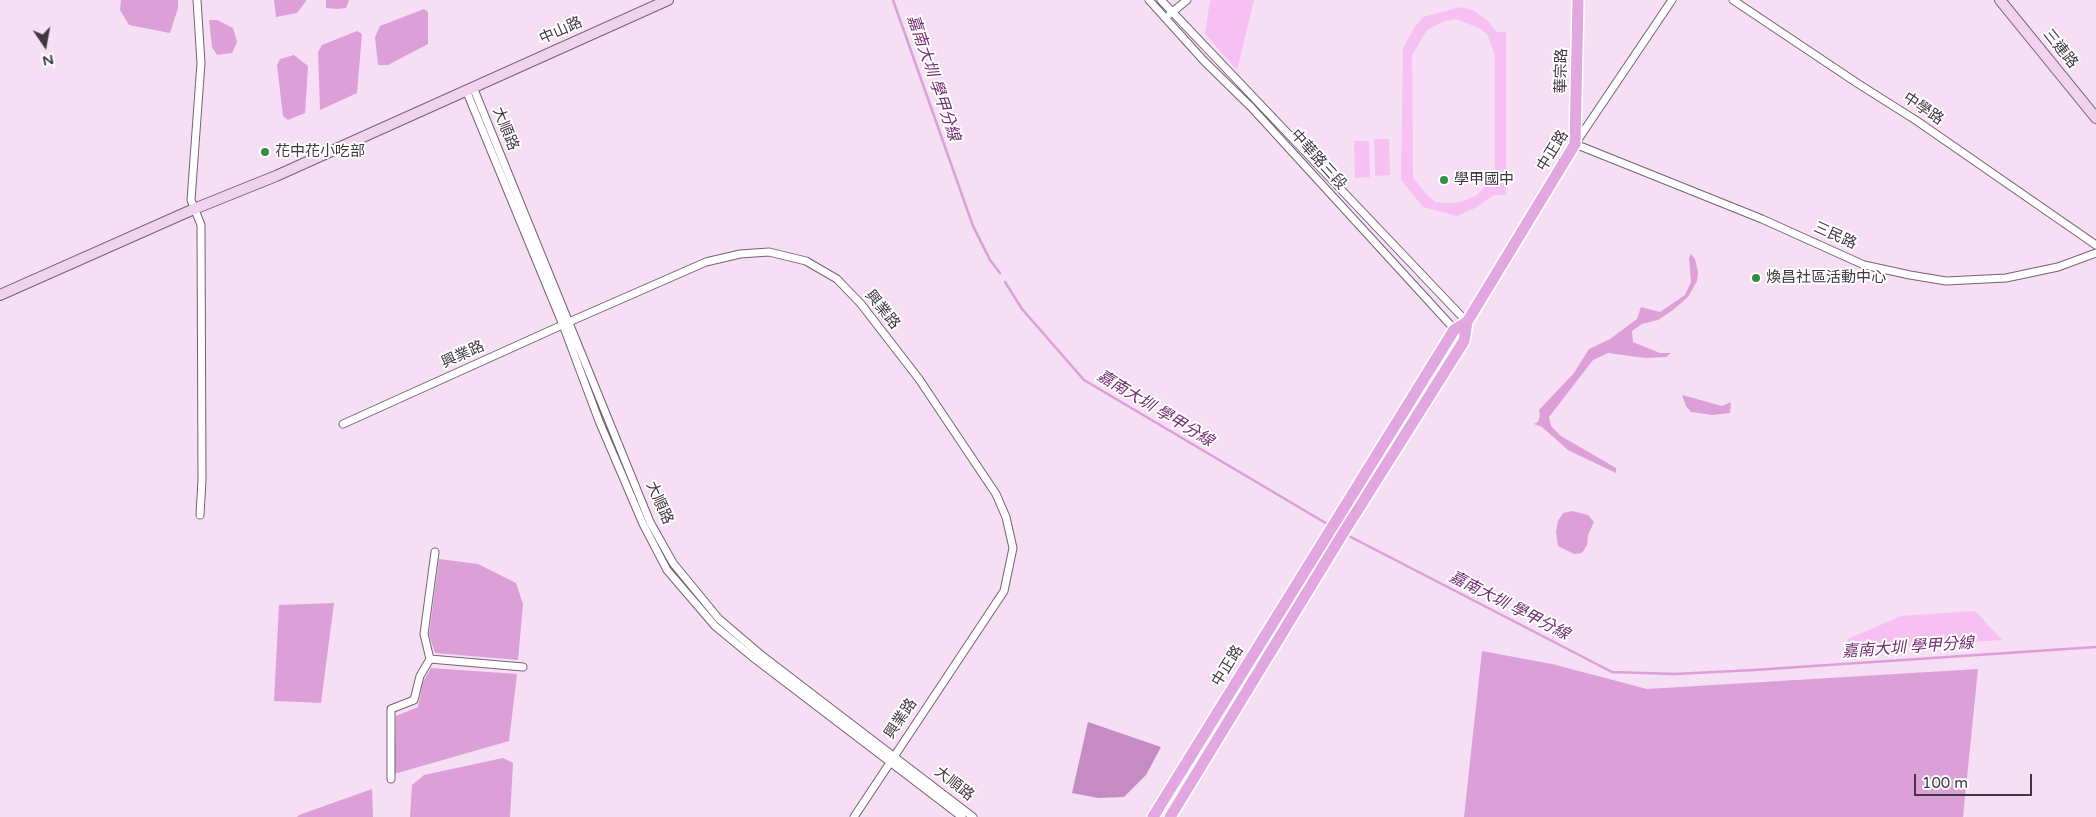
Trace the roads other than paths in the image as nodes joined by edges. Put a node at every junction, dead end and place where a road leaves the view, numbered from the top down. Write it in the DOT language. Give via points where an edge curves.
graph roads {
  1 [pos="197,0"];
  2 [pos="668,0"];
  3 [pos="1150,0"];
  4 [pos="1161,0"];
  5 [pos="1187,0"];
  6 [pos="1578,0"];
  7 [pos="1672,0"];
  8 [pos="1733,0"];
  9 [pos="2000,0"];
  10 [pos="1173,12"];
  11 [pos="1166,18"];
  12 [pos="470,89"];
  13 [pos="2096,116"];
  14 [pos="1575,144"];
  15 [pos="194,209"];
  16 [pos="2096,245"];
  17 [pos="2096,253"];
  18 [pos="0,295"];
  19 [pos="1467,322"];
  20 [pos="566,323"];
  21 [pos="1454,330"];
  22 [pos="1464,341"];
  23 [pos="343,424"];
  24 [pos="200,515"];
  25 [pos="1342,527"];
  26 [pos="435,552"];
  27 [pos="430,659"];
  28 [pos="524,667"];
  29 [pos="892,758"];
  30 [pos="390,779"];
  31 [pos="854,817"];
  32 [pos="962,817"];
  33 [pos="973,817"];
  34 [pos="1153,817"];
  35 [pos="1170,817"];
  1 -- 15 [label="street" via="201,63"];
  2 -- 12 [label="main road, 中山路"];
  3 -- 11 [label="street, 中華路三段"];
  4 -- 10 [label="street, 中華路三段"];
  5 -- 10 [label="street"];
  6 -- 14 [label="main road, 華宗路"];
  7 -- 14 [label="street, 中正路"];
  8 -- 16 [label="street, 中學路" via="1917,121"];
  9 -- 13 [label="main road, 三連路"];
  10 -- 11 [label="street"];
  10 -- 19 [label="street, 中華路三段"];
  11 -- 21 [label="street, 中華路三段"];
  12 -- 15 [label="main road, 中山路"];
  12 -- 20 [label="street, 大順路"];
  14 -- 17 [label="street, 三民路" via="1762,219 1864,265 1910,275 1946,281 2006,278 2058,267"];
  14 -- 19 [label="main road, 中正路"];
  15 -- 18 [label="main road, 中山路"];
  15 -- 24 [label="street" via="201,225"];
  19 -- 21 [label="main road"];
  19 -- 22 [label="main road"];
  20 -- 23 [label="street, 興業路"];
  20 -- 29 [label="street, 大順路" via="650,522 673,563 719,619"];
  20 -- 29 [label="street, 興業路" via="706,262 740,254 769,252 806,261 837,279 861,304 919,379 996,494 1006,517 1013,548 1004,590"];
  21 -- 22 [label="street, 中華路三段"];
  21 -- 25 [label="main road, 中正路"];
  22 -- 25 [label="main road, 中正路"];
  25 -- 34 [label="main road, 中正路" via="1330,532"];
  25 -- 35 [label="main road, 中正路"];
  26 -- 27 [label="street" via="424,634"];
  27 -- 28 [label="street"];
  27 -- 30 [label="street" via="420,676 414,700 391,708"];
  29 -- 31 [label="street, 興業路"];
  29 -- 32 [label="street, 大順路"];
  29 -- 33 [label="street, 大順路"];
}
